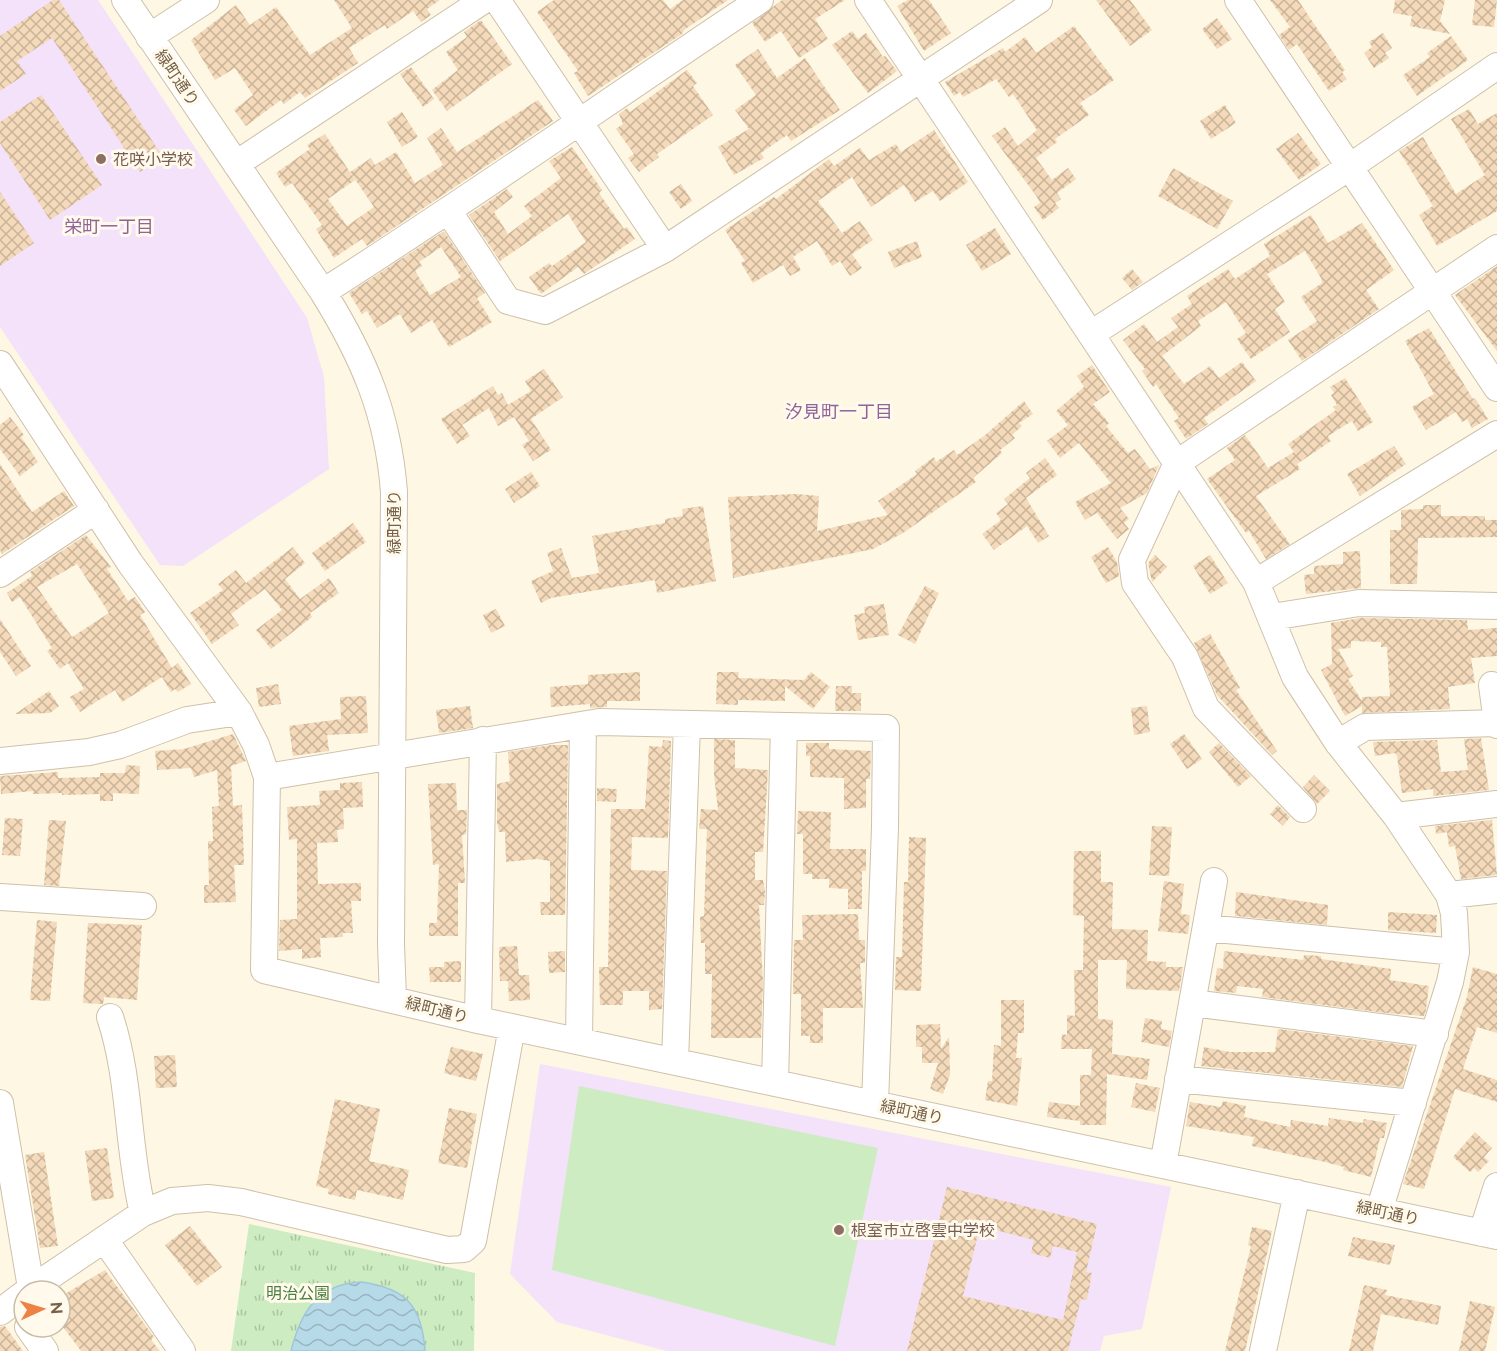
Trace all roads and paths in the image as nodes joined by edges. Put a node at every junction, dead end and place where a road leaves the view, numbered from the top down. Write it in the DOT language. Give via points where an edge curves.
graph roads {
  1 [pos="125,0"];
  2 [pos="206,0"];
  3 [pos="484,0"];
  4 [pos="496,0"];
  5 [pos="760,0"];
  6 [pos="868,0"];
  7 [pos="1039,0"];
  8 [pos="1238,0"];
  9 [pos="149,37"];
  10 [pos="1497,66"];
  11 [pos="920,79"];
  12 [pos="578,121"];
  13 [pos="236,164"];
  14 [pos="1348,168"];
  15 [pos="450,212"];
  16 [pos="1497,248"];
  17 [pos="665,249"];
  18 [pos="1431,291"];
  19 [pos="323,292"];
  20 [pos="1091,334"];
  21 [pos="0,364"];
  22 [pos="1497,388"];
  23 [pos="1497,434"];
  24 [pos="1177,463"];
  25 [pos="96,510"];
  26 [pos="0,574"];
  27 [pos="1256,582"];
  28 [pos="1497,606"];
  29 [pos="1272,617"];
  30 [pos="1492,685"];
  31 [pos="239,712"];
  32 [pos="687,724"];
  33 [pos="1497,724"];
  34 [pos="583,725"];
  35 [pos="784,726"];
  36 [pos="483,740"];
  37 [pos="1338,743"];
  38 [pos="393,755"];
  39 [pos="0,761"];
  40 [pos="267,777"];
  41 [pos="1497,804"];
  42 [pos="1303,809"];
  43 [pos="1396,816"];
  44 [pos="1214,881"];
  45 [pos="1497,890"];
  46 [pos="1449,895"];
  47 [pos="0,897"];
  48 [pos="142,906"];
  49 [pos="1206,928"];
  50 [pos="1456,952"];
  51 [pos="393,999"];
  52 [pos="1192,1003"];
  53 [pos="110,1017"];
  54 [pos="478,1020"];
  55 [pos="512,1027"];
  56 [pos="1435,1034"];
  57 [pos="579,1041"];
  58 [pos="675,1062"];
  59 [pos="1178,1079"];
  60 [pos="775,1083"];
  61 [pos="0,1103"];
  62 [pos="1413,1103"];
  63 [pos="875,1104"];
  64 [pos="1163,1165"];
  65 [pos="1497,1186"];
  66 [pos="1298,1193"];
  67 [pos="1379,1211"];
  68 [pos="143,1213"];
  69 [pos="1490,1234"];
  70 [pos="105,1240"];
  71 [pos="18,1279"];
  72 [pos="52,1279"];
  73 [pos="182,1351"];
  74 [pos="1263,1351"];
  1 -- 9 [label="street, 緑町通り"];
  2 -- 9 [label="street"];
  3 -- 13 [label="street"];
  4 -- 12 [label="street"];
  5 -- 12 [label="street"];
  6 -- 11 [label="street"];
  7 -- 11 [label="street"];
  8 -- 14 [label="street"];
  9 -- 13 [label="street, 緑町通り"];
  10 -- 14 [label="street"];
  11 -- 17 [label="street"];
  11 -- 20 [label="street"];
  12 -- 15 [label="street"];
  12 -- 17 [label="street"];
  13 -- 19 [label="street, 緑町通り"];
  14 -- 18 [label="street"];
  14 -- 20 [label="street"];
  15 -- 17 [label="street" via="508,301 545,310"];
  15 -- 19 [label="street"];
  16 -- 18 [label="street"];
  18 -- 22 [label="street"];
  18 -- 24 [label="street"];
  19 -- 38 [label="street, 緑町通り" via="368,373 392,460"];
  20 -- 24 [label="street"];
  21 -- 25 [label="street"];
  23 -- 27 [label="street"];
  24 -- 27 [label="street"];
  24 -- 42 [label="street" via="1132,560 1135,583 1185,657 1206,708"];
  25 -- 26 [label="street"];
  25 -- 31 [label="street"];
  27 -- 29 [label="street"];
  28 -- 29 [label="street" via="1359,603"];
  29 -- 37 [label="street" via="1295,677"];
  30 -- 33 [label="street"];
  31 -- 39 [label="street" via="187,720 89,752"];
  31 -- 40 [label="street"];
  32 -- 34 [label="street"];
  32 -- 35 [label="street"];
  32 -- 58 [label="street"];
  33 -- 37 [label="street" via="1365,728"];
  34 -- 36 [label="street"];
  34 -- 57 [label="street"];
  35 -- 60 [label="street"];
  35 -- 63 [label="street" via="886,728"];
  36 -- 38 [label="street"];
  36 -- 54 [label="street"];
  37 -- 43 [label="street"];
  38 -- 40 [label="street"];
  38 -- 51 [label="street, 緑町通り"];
  40 -- 51 [label="street" via="264,970"];
  41 -- 43 [label="street"];
  43 -- 46 [label="street"];
  44 -- 49 [label="street"];
  45 -- 46 [label="street"];
  46 -- 50 [label="street" via="1457,931"];
  47 -- 48 [label="street"];
  49 -- 50 [label="street"];
  49 -- 52 [label="street"];
  50 -- 56 [label="street"];
  51 -- 54 [label="street, 緑町通り"];
  52 -- 56 [label="street"];
  52 -- 59 [label="street"];
  53 -- 68 [label="street" via="119,1046"];
  54 -- 55 [label="street, 緑町通り"];
  55 -- 57 [label="street, 緑町通り"];
  55 -- 68 [label="street" via="473,1241 464,1249 447,1250 241,1202 208,1198 172,1201"];
  56 -- 62 [label="street"];
  57 -- 58 [label="street, 緑町通り"];
  58 -- 60 [label="street, 緑町通り"];
  59 -- 62 [label="street"];
  59 -- 64 [label="street"];
  60 -- 63 [label="street, 緑町通り"];
  61 -- 71 [label="street"];
  62 -- 67 [label="street"];
  63 -- 64 [label="street, 緑町通り"];
  64 -- 66 [label="street, 緑町通り"];
  65 -- 69 [label="street"];
  66 -- 67 [label="street, 緑町通り"];
  66 -- 74 [label="street"];
  67 -- 69 [label="street, 緑町通り"];
  68 -- 70 [label="street"];
  70 -- 72 [label="street"];
  70 -- 73 [label="street"];
}
